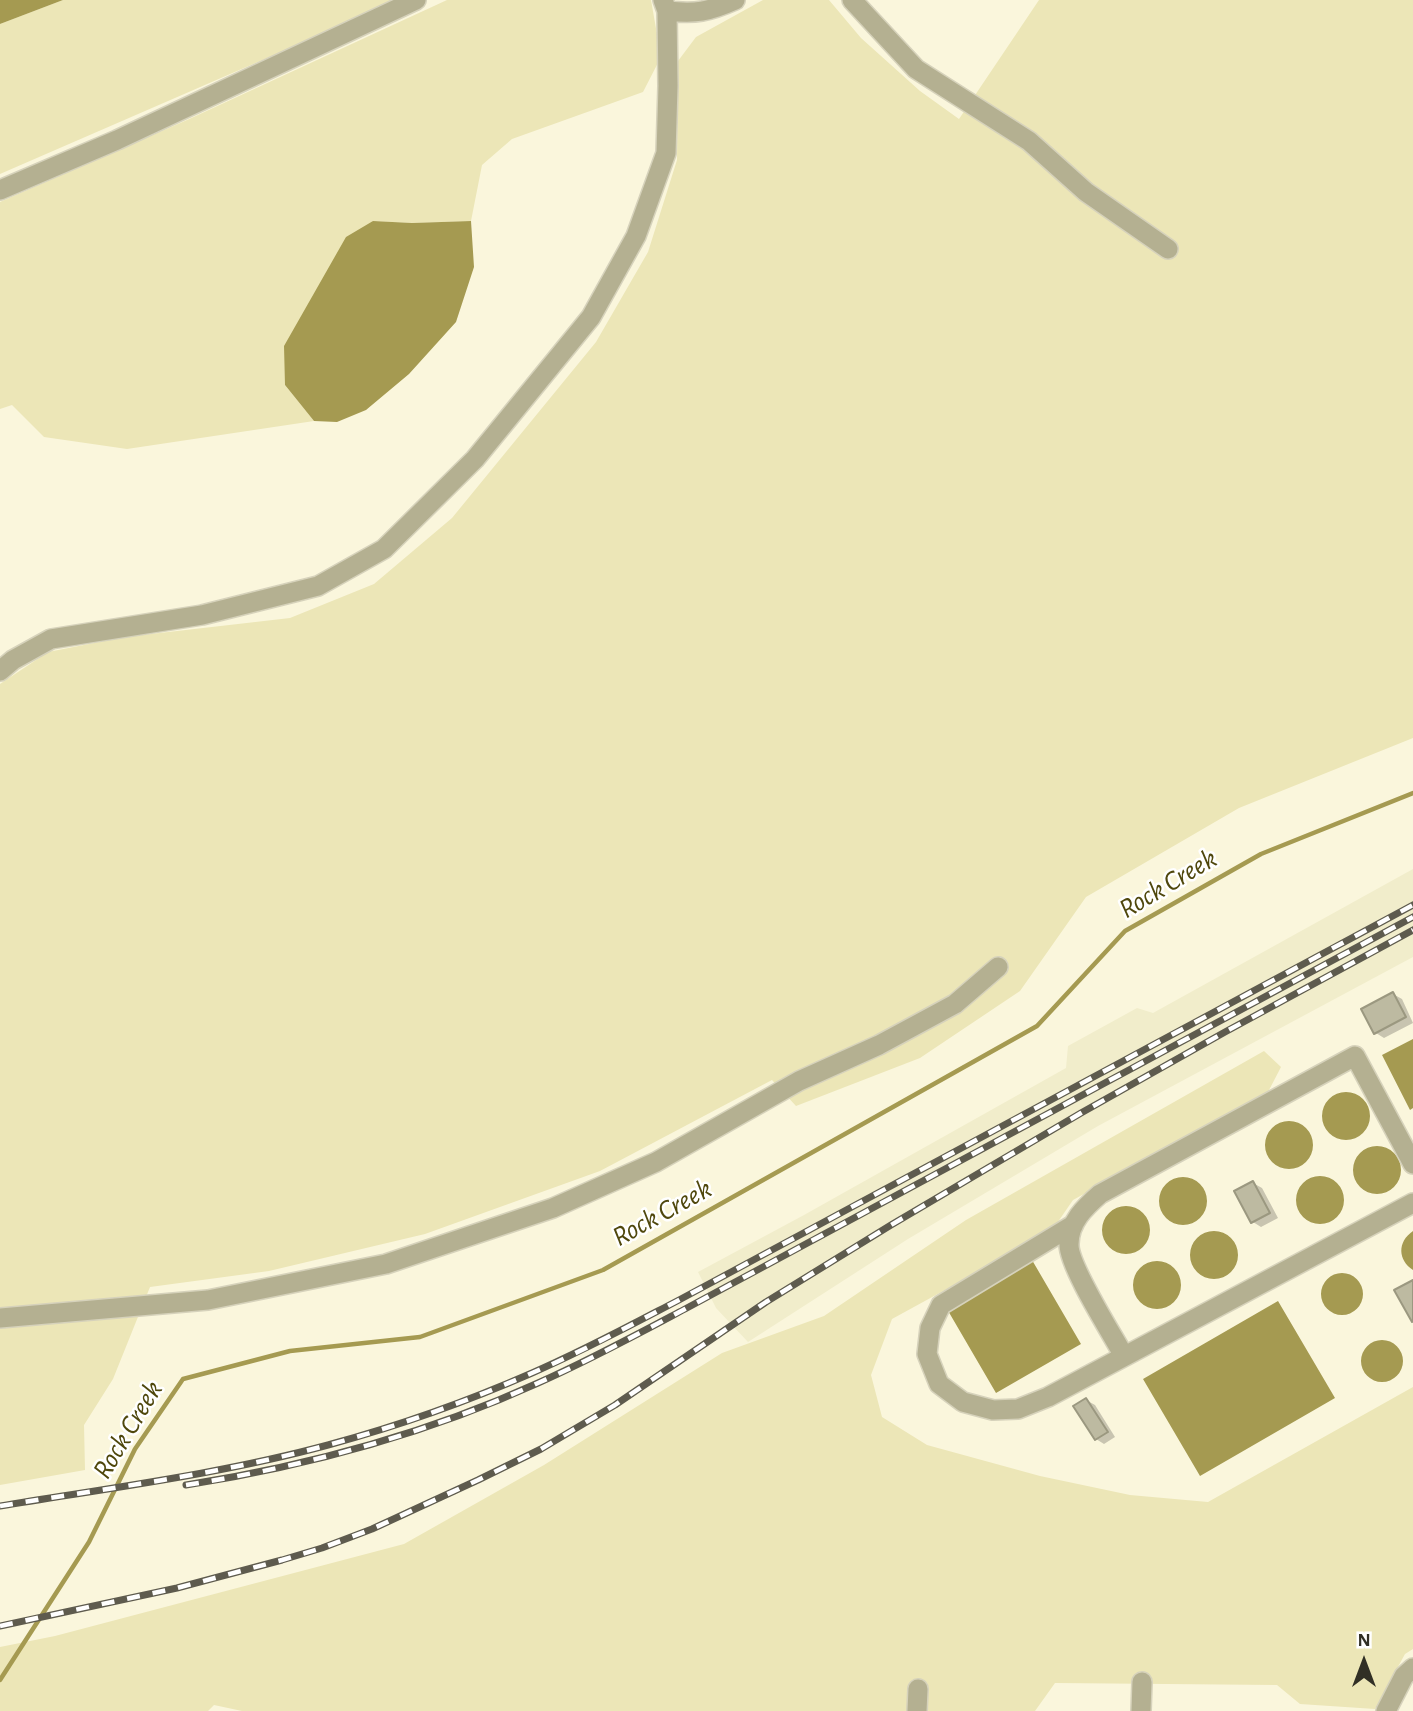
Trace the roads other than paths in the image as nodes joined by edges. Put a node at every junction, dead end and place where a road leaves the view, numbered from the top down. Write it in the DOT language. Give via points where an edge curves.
graph roads {
  1 [pos="415,0"];
  2 [pos="735,0"];
  3 [pos="852,0"];
  4 [pos="665,6"];
  5 [pos="0,190"];
  6 [pos="1168,249"];
  7 [pos="0,671"];
  8 [pos="998,967"];
  9 [pos="1413,1164"];
  10 [pos="1413,1203"];
  11 [pos="1073,1225"];
  12 [pos="0,1318"];
  13 [pos="1124,1356"];
  14 [pos="1413,1668"];
  15 [pos="1142,1682"];
  16 [pos="918,1689"];
  17 [pos="917,1711"];
  18 [pos="1141,1711"];
  19 [pos="1386,1711"];
  1 -- 5 [label="street"];
  2 -- 4 [label="street" via="695,13"];
  3 -- 6 [label="street" via="916,69 1029,141 1086,192"];
  4 -- 7 [label="street" via="666,153 636,236 591,317 466,468 384,549 318,586 202,615 51,639"];
  8 -- 12 [label="street" via="955,1004 799,1081 656,1162 553,1209 386,1264 208,1300"];
  9 -- 11 [label="street" via="1355,1056 1100,1194"];
  10 -- 13 [label="street"];
  11 -- 13 [label="street" via="1070,1252"];
  11 -- 13 [label="street" via="941,1305 930,1328 927,1354 939,1384 963,1402 993,1410 1018,1409 1048,1397"];
  14 -- 19 [label="street"];
  15 -- 18 [label="street"];
  16 -- 17 [label="street"];
}
